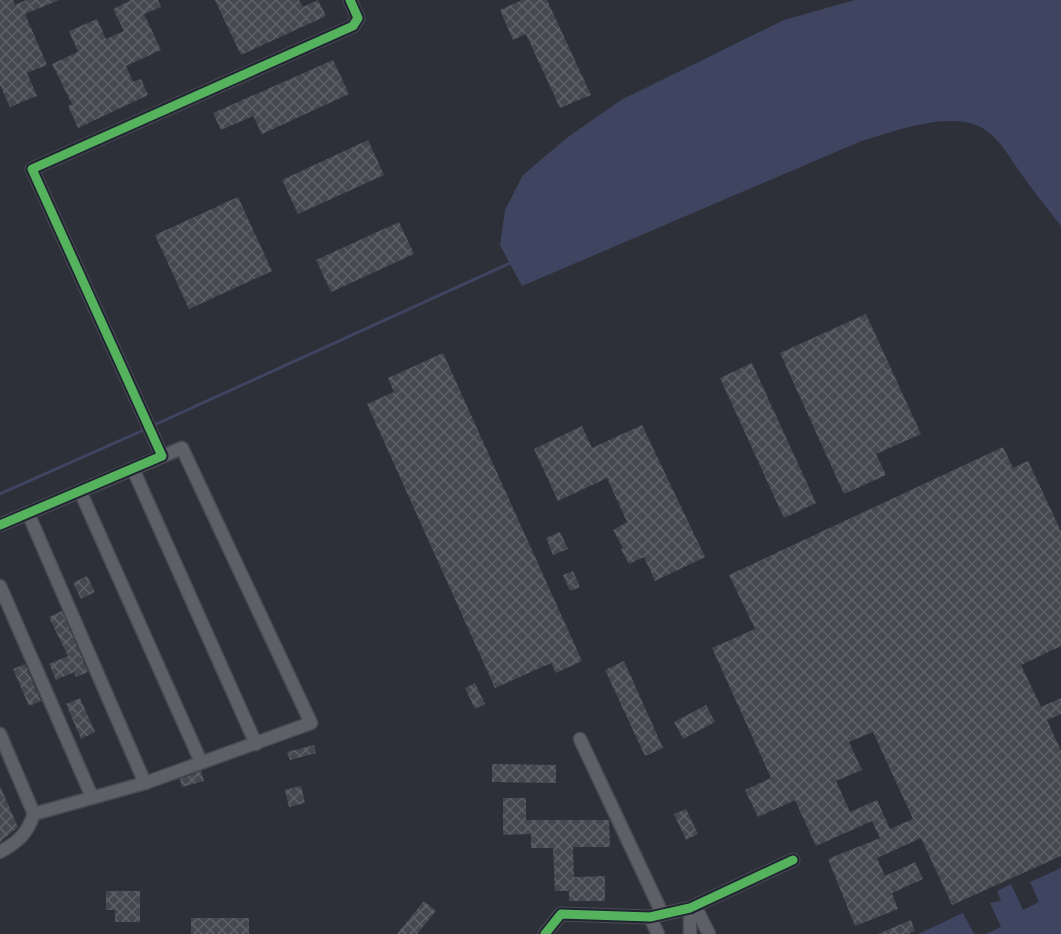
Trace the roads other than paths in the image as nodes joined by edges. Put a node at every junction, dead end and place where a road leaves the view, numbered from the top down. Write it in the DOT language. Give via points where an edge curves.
graph roads {
  1 [pos="350,0"];
  2 [pos="160,452"];
  3 [pos="133,469"];
  4 [pos="80,491"];
  5 [pos="28,513"];
  6 [pos="0,525"];
  7 [pos="0,586"];
  8 [pos="0,734"];
  9 [pos="580,739"];
  10 [pos="256,744"];
  11 [pos="201,762"];
  12 [pos="145,783"];
  13 [pos="92,797"];
  14 [pos="34,814"];
  15 [pos="0,852"];
  16 [pos="793,861"];
  17 [pos="692,907"];
  18 [pos="656,915"];
  19 [pos="545,934"];
  20 [pos="658,934"];
  21 [pos="690,934"];
  22 [pos="709,934"];
  1 -- 2 [label="street" via="358,18 353,26 32,169"];
  2 -- 3 [label="street"];
  2 -- 10 [label="street" via="182,448 310,721 310,726"];
  3 -- 4 [label="street"];
  3 -- 10 [label="street"];
  4 -- 5 [label="street"];
  4 -- 11 [label="street"];
  5 -- 6 [label="street"];
  5 -- 12 [label="street"];
  7 -- 13 [label="street"];
  8 -- 14 [label="street"];
  9 -- 18 [label="street"];
  10 -- 11 [label="street"];
  11 -- 12 [label="street"];
  12 -- 13 [label="street"];
  13 -- 14 [label="street"];
  14 -- 15 [label="street" via="28,831"];
  16 -- 17 [label="street"];
  17 -- 18 [label="street"];
  17 -- 21 [label="street"];
  17 -- 22 [label="street"];
  18 -- 19 [label="street" via="561,914"];
  18 -- 20 [label="street"];
}
